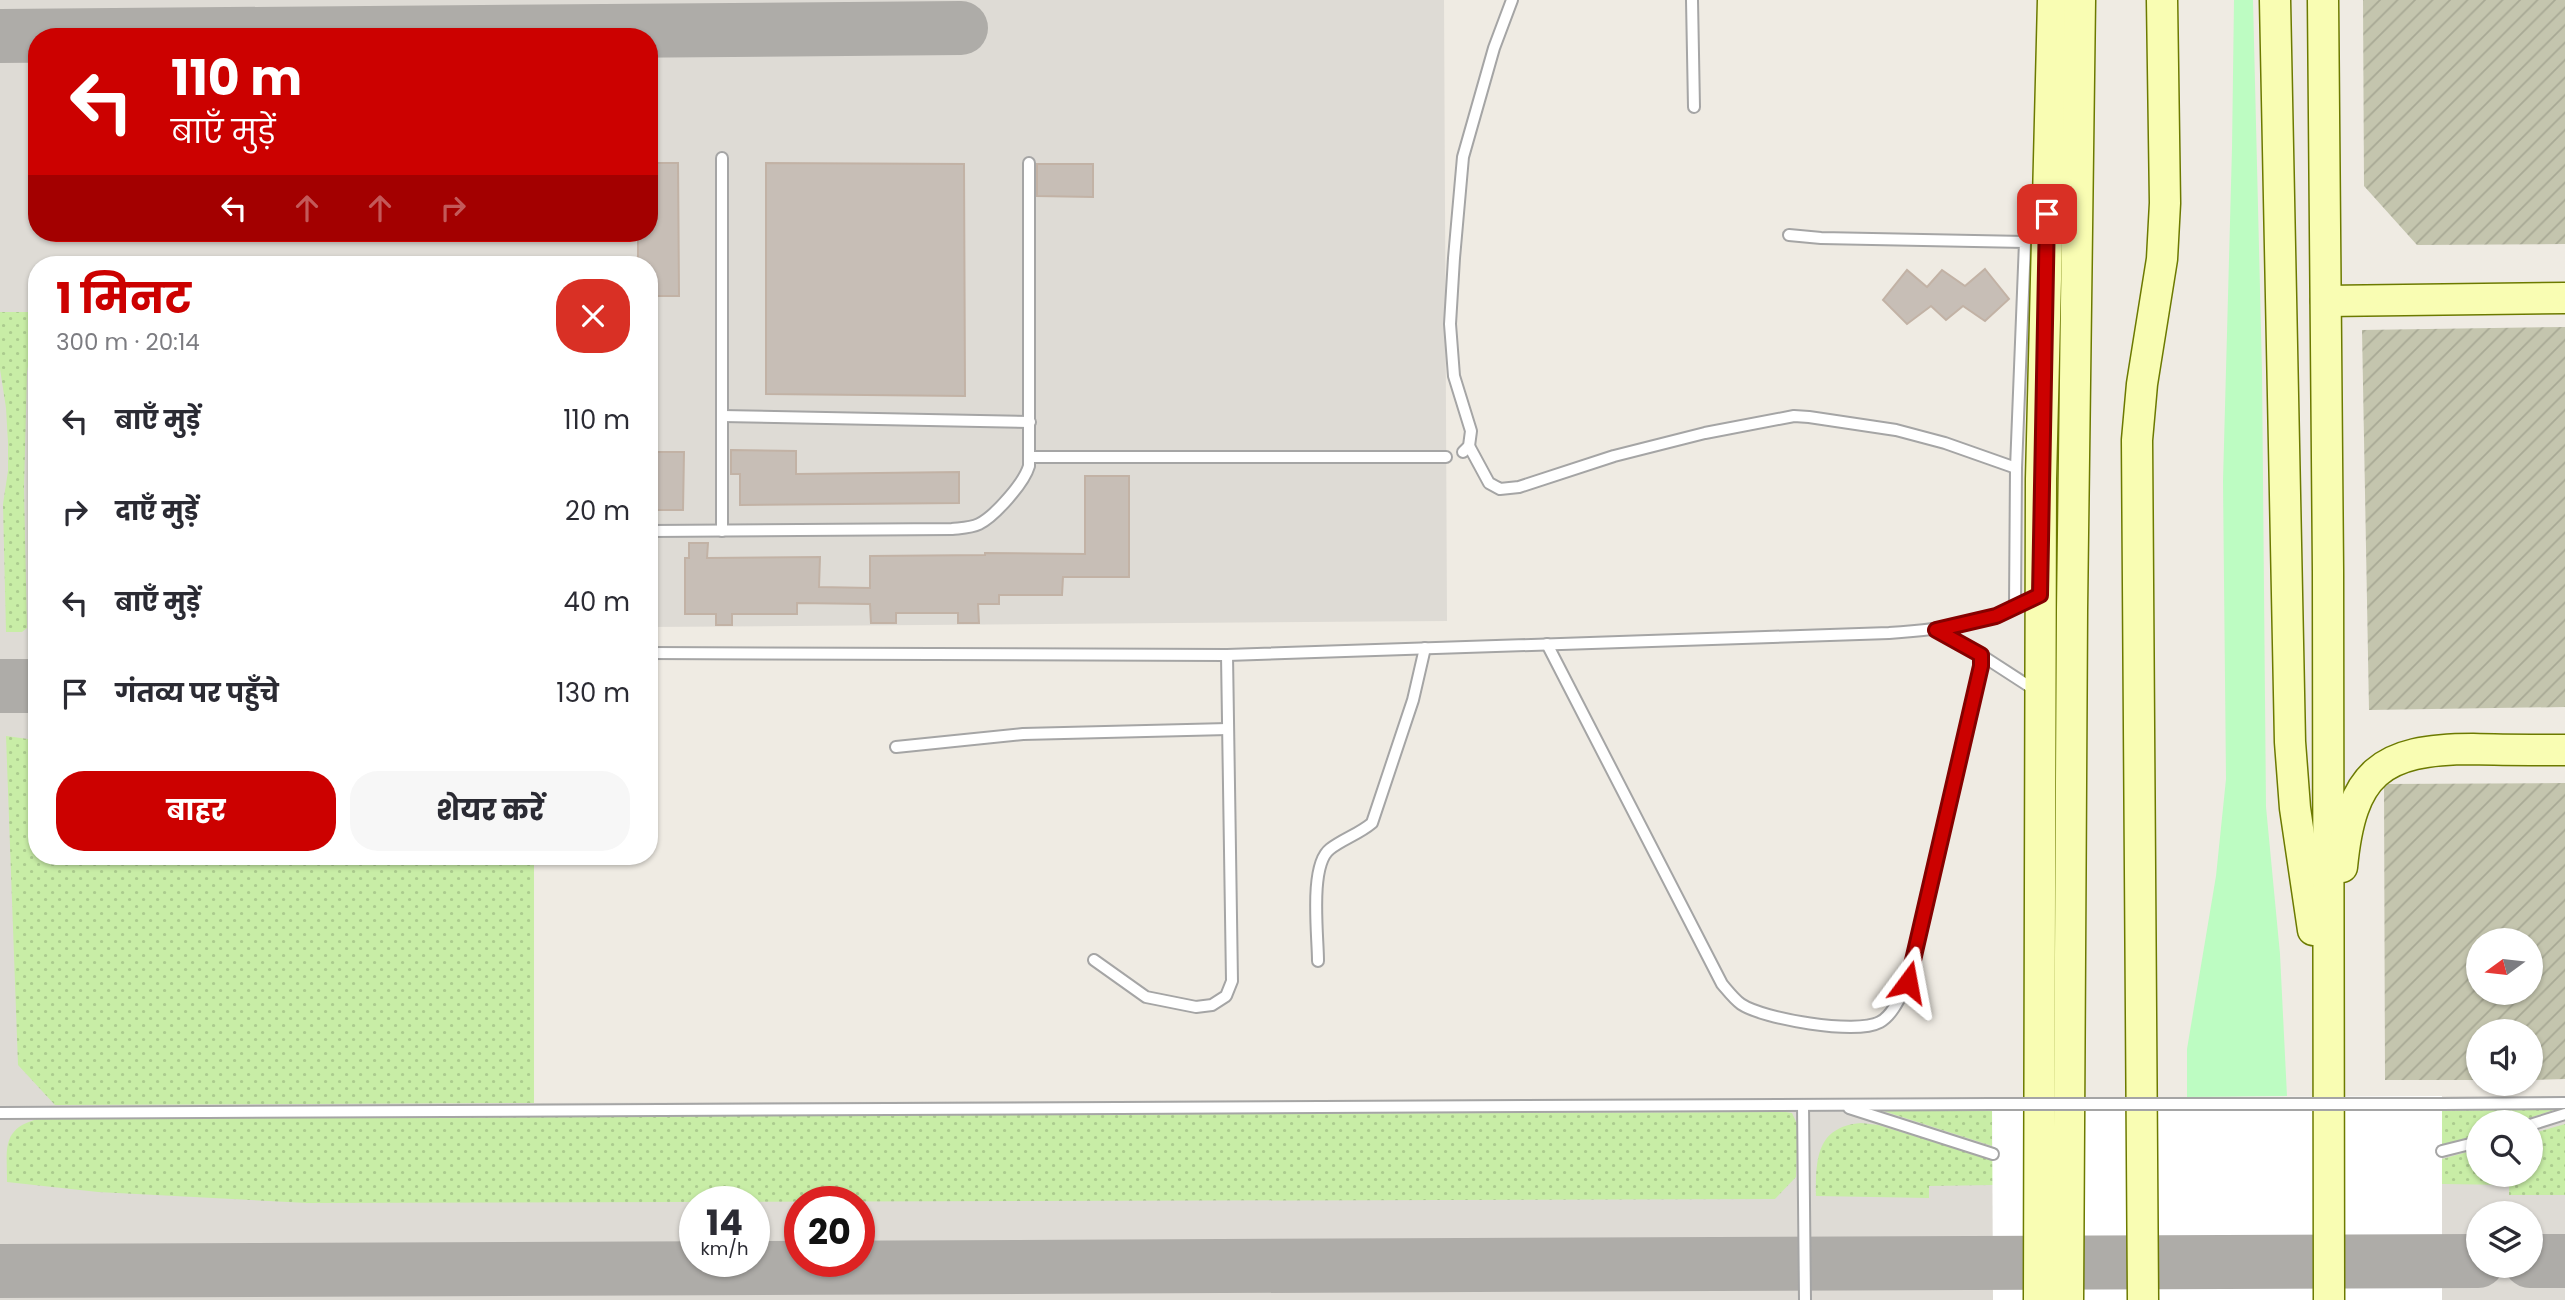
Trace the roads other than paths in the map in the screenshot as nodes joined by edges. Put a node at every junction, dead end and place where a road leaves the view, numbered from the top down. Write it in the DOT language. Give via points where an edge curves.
graph roads {
  1 [pos="1512,0"];
  2 [pos="1692,0"];
  3 [pos="2053,0"];
  4 [pos="2080,0"];
  5 [pos="2162,0"];
  6 [pos="2275,0"];
  7 [pos="2323,0"];
  8 [pos="1694,107"];
  9 [pos="722,158"];
  10 [pos="1029,163"];
  11 [pos="1789,235"];
  12 [pos="2565,298"];
  13 [pos="2326,300"];
  14 [pos="722,416"];
  15 [pos="1030,422"];
  16 [pos="1030,457"];
  17 [pos="1446,457"];
  18 [pos="2016,468"];
  19 [pos="658,531"];
  20 [pos="722,531"];
  21 [pos="2027,602"];
  22 [pos="1936,630"];
  23 [pos="1548,644"];
  24 [pos="1426,648"];
  25 [pos="658,653"];
  26 [pos="1227,655"];
  27 [pos="1981,655"];
  28 [pos="2040,693"];
  29 [pos="1228,729"];
  30 [pos="895,747"];
  31 [pos="2565,750"];
  32 [pos="1094,960"];
  33 [pos="1318,961"];
  34 [pos="2327,1007"];
  35 [pos="2565,1103"];
  36 [pos="1802,1105"];
  37 [pos="1841,1105"];
  38 [pos="0,1113"];
  39 [pos="2565,1114"];
  40 [pos="2543,1121"];
  41 [pos="2466,1145"];
  42 [pos="2442,1151"];
  43 [pos="1993,1154"];
  44 [pos="1805,1300"];
  45 [pos="2039,1300"];
  46 [pos="2068,1300"];
  47 [pos="2143,1300"];
  48 [pos="2329,1300"];
  1 -- 18 [label="lane" via="1464,157 1450,324 1454,376 1471,431 1466,449 1489,483 1500,489 1519,487 1705,433 1801,416 1873,424"];
  2 -- 8 [label="lane"];
  3 -- 21 [label="main road"];
  4 -- 46 [label="main road"];
  5 -- 47 [label="main road" via="2162,259 2137,440"];
  6 -- 34 [label="main road" via="2290,742 2295,808"];
  7 -- 13 [label="main road"];
  9 -- 14 [label="lane"];
  10 -- 15 [label="lane"];
  11 -- 18 [label="lane" via="2025,242"];
  12 -- 13 [label="main road"];
  13 -- 34 [label="main road"];
  14 -- 15 [label="lane"];
  14 -- 20 [label="lane"];
  15 -- 16 [label="lane"];
  16 -- 17 [label="lane"];
  16 -- 20 [label="lane" via="1021,484 989,517 967,528"];
  18 -- 21 [label="lane"];
  19 -- 20 [label="lane"];
  21 -- 22 [label="lane" via="1982,621"];
  21 -- 28 [label="main road"];
  22 -- 23 [label="lane"];
  22 -- 27 [label="lane"];
  23 -- 24 [label="lane"];
  23 -- 27 [label="lane" via="1722,984 1739,1003 1761,1014 1841,1027 1881,1021 1908,982"];
  24 -- 26 [label="lane"];
  24 -- 33 [label="lane" via="1371,823 1322,857 1317,874"];
  25 -- 26 [label="lane"];
  26 -- 29 [label="lane"];
  27 -- 28 [label="lane"];
  28 -- 45 [label="main road"];
  29 -- 30 [label="lane" via="1023,734"];
  29 -- 32 [label="lane" via="1232,981 1226,996 1212,1005 1196,1007 1146,997"];
  31 -- 34 [label="main road" via="2434,749 2394,760 2377,771 2351,812"];
  34 -- 48 [label="main road"];
  35 -- 37 [label="lane, bridge"];
  36 -- 37 [label="lane"];
  36 -- 38 [label="lane"];
  36 -- 44 [label="lane"];
  37 -- 43 [label="lane"];
  39 -- 40 [label="lane"];
  41 -- 42 [label="lane"];
}
